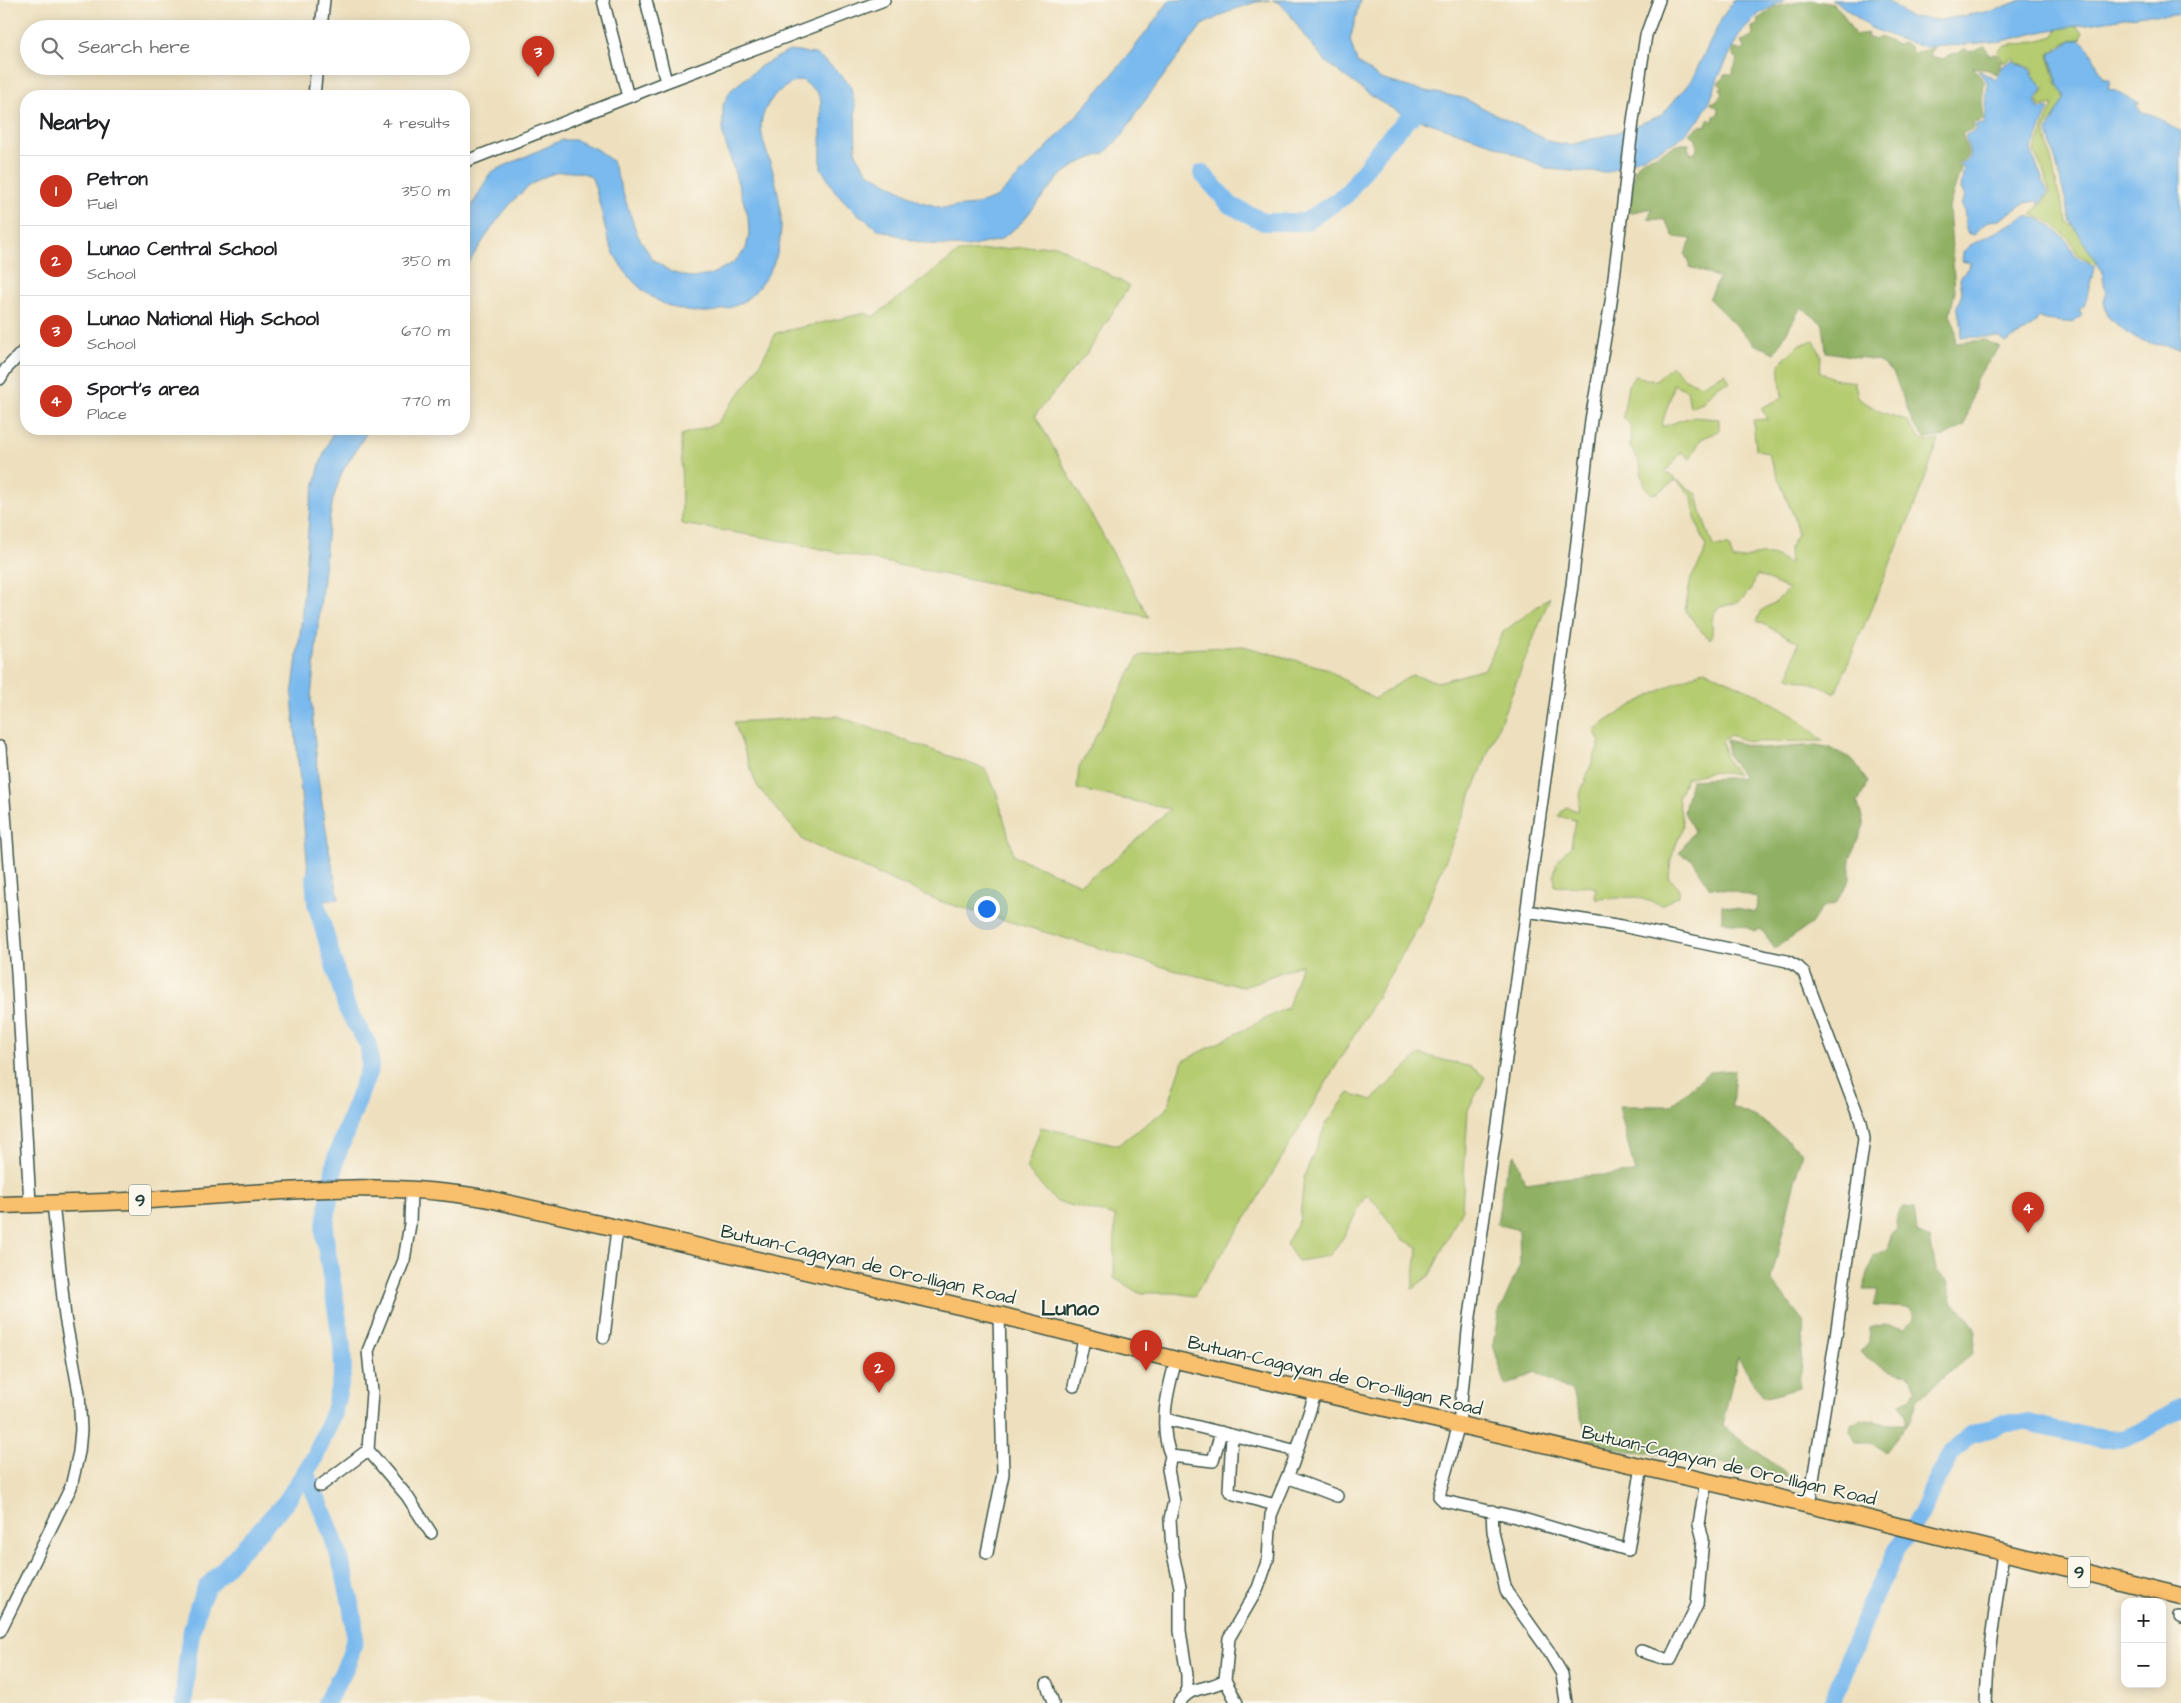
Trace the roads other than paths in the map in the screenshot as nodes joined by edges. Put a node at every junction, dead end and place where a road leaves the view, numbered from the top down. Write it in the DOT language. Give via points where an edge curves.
graph roads {
  1 [pos="324,0"];
  2 [pos="603,0"];
  3 [pos="646,0"];
  4 [pos="884,0"];
  5 [pos="1659,0"];
  6 [pos="322,20"];
  7 [pos="316,75"];
  8 [pos="666,82"];
  9 [pos="315,90"];
  10 [pos="628,97"];
  11 [pos="470,160"];
  12 [pos="20,354"];
  13 [pos="0,379"];
  14 [pos="0,747"];
  15 [pos="1527,911"];
  16 [pos="411,1190"];
  17 [pos="53,1203"];
  18 [pos="30,1204"];
  19 [pos="0,1206"];
  20 [pos="617,1229"];
  21 [pos="999,1315"];
  22 [pos="1085,1335"];
  23 [pos="604,1337"];
  24 [pos="1176,1360"];
  25 [pos="1074,1386"];
  26 [pos="1316,1391"];
  27 [pos="1166,1419"];
  28 [pos="1458,1424"];
  29 [pos="1226,1433"];
  30 [pos="368,1450"];
  31 [pos="1297,1450"];
  32 [pos="1171,1456"];
  33 [pos="1642,1466"];
  34 [pos="1287,1477"];
  35 [pos="1706,1480"];
  36 [pos="320,1486"];
  37 [pos="1337,1496"];
  38 [pos="1275,1505"];
  39 [pos="1810,1505"];
  40 [pos="1492,1511"];
  41 [pos="431,1533"];
  42 [pos="2003,1553"];
  43 [pos="987,1554"];
  44 [pos="2181,1596"];
  45 [pos="0,1631"];
  46 [pos="1642,1651"];
  47 [pos="1224,1680"];
  48 [pos="1047,1684"];
  49 [pos="1187,1692"];
  50 [pos="1053,1703"];
  51 [pos="1179,1703"];
  52 [pos="1237,1703"];
  53 [pos="1566,1703"];
  54 [pos="1986,1703"];
  1 -- 6 [label="street"];
  2 -- 10 [label="street"];
  3 -- 8 [label="street"];
  4 -- 8 [label="street"];
  5 -- 15 [label="street" via="1646,35 1633,120"];
  7 -- 9 [label="street"];
  8 -- 10 [label="street"];
  10 -- 11 [label="street"];
  12 -- 13 [label="street"];
  14 -- 18 [label="street" via="18,972"];
  15 -- 28 [label="street"];
  15 -- 39 [label="street" via="1622,926 1787,961 1804,973 1864,1138"];
  16 -- 17 [label="highway, Butuan-Cagayan de Oro-Iligan Road / 9" via="279,1190"];
  16 -- 20 [label="highway, Butuan-Cagayan de Oro-Iligan Road / 9" via="489,1199"];
  16 -- 30 [label="street" via="404,1260 368,1351 372,1392"];
  17 -- 18 [label="highway, Butuan-Cagayan de Oro-Iligan Road / 9"];
  17 -- 45 [label="street" via="65,1317 79,1393 82,1430 71,1487"];
  18 -- 19 [label="highway, Butuan-Cagayan de Oro-Iligan Road / 9"];
  20 -- 21 [label="highway, Butuan-Cagayan de Oro-Iligan Road / 9"];
  20 -- 23 [label="street"];
  21 -- 22 [label="highway, Butuan-Cagayan de Oro-Iligan Road / 9"];
  21 -- 43 [label="street" via="1004,1474"];
  22 -- 24 [label="highway, Butuan-Cagayan de Oro-Iligan Road / 9"];
  22 -- 25 [label="street"];
  24 -- 26 [label="highway, Butuan-Cagayan de Oro-Iligan Road / 9"];
  24 -- 27 [label="street"];
  26 -- 28 [label="highway, Butuan-Cagayan de Oro-Iligan Road / 9"];
  26 -- 31 [label="street"];
  27 -- 29 [label="street"];
  27 -- 32 [label="street" via="1166,1444"];
  28 -- 33 [label="highway, Butuan-Cagayan de Oro-Iligan Road / 9"];
  28 -- 40 [label="street" via="1440,1496 1444,1501"];
  29 -- 31 [label="street"];
  29 -- 32 [label="street" via="1213,1462"];
  29 -- 38 [label="street" via="1229,1490"];
  30 -- 36 [label="street"];
  30 -- 41 [label="street" via="411,1501"];
  31 -- 34 [label="street"];
  32 -- 49 [label="street" via="1168,1473 1174,1501 1170,1519 1172,1549 1180,1587"];
  33 -- 35 [label="highway, Butuan-Cagayan de Oro-Iligan Road / 9"];
  33 -- 40 [label="street" via="1628,1550"];
  34 -- 37 [label="street"];
  34 -- 38 [label="street"];
  35 -- 39 [label="highway, Butuan-Cagayan de Oro-Iligan Road / 9"];
  35 -- 46 [label="street" via="1699,1529 1703,1539 1698,1597 1692,1617 1671,1659"];
  38 -- 47 [label="street" via="1270,1524 1268,1559 1258,1588 1230,1638"];
  39 -- 42 [label="highway, Butuan-Cagayan de Oro-Iligan Road / 9"];
  40 -- 53 [label="street" via="1493,1531 1506,1590 1562,1674"];
  42 -- 44 [label="highway, Butuan-Cagayan de Oro-Iligan Road / 9"];
  42 -- 54 [label="street" via="1988,1661"];
  47 -- 49 [label="street"];
  47 -- 52 [label="street"];
  48 -- 50 [label="street"];
  49 -- 51 [label="street"];
}
